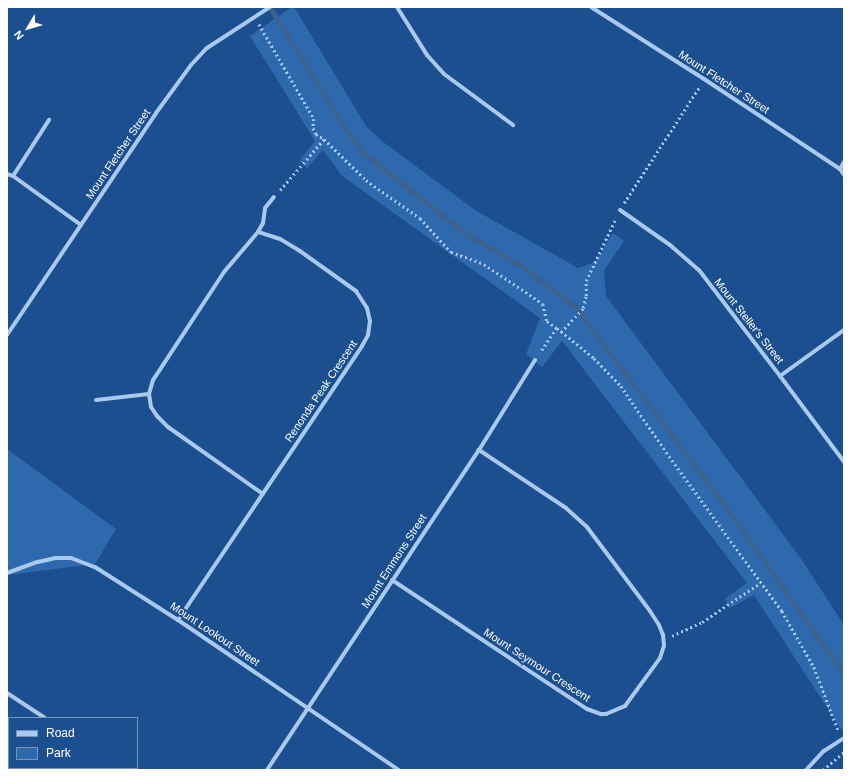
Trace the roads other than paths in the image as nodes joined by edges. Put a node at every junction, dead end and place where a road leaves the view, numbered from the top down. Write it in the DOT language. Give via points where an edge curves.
graph roads {
  1 [pos="270,7"];
  2 [pos="397,7"];
  3 [pos="592,7"];
  4 [pos="49,120"];
  5 [pos="513,125"];
  6 [pos="844,162"];
  7 [pos="840,169"];
  8 [pos="7,174"];
  9 [pos="844,175"];
  10 [pos="13,176"];
  11 [pos="274,197"];
  12 [pos="620,210"];
  13 [pos="81,225"];
  14 [pos="258,232"];
  15 [pos="844,330"];
  16 [pos="7,335"];
  17 [pos="535,360"];
  18 [pos="780,376"];
  19 [pos="149,394"];
  20 [pos="96,400"];
  21 [pos="479,450"];
  22 [pos="844,462"];
  23 [pos="263,494"];
  24 [pos="7,573"];
  25 [pos="392,580"];
  26 [pos="178,620"];
  27 [pos="7,693"];
  28 [pos="308,708"];
  29 [pos="43,717"];
  30 [pos="843,738"];
  31 [pos="267,770"];
  32 [pos="399,770"];
  33 [pos="806,770"];
  1 -- 13 [label="street, Mount Fletcher Street" via="207,48 191,65"];
  2 -- 5 [label="street" via="427,55 444,74"];
  3 -- 7 [label="street, Mount Fletcher Street"];
  4 -- 10 [label="street"];
  6 -- 7 [label="street"];
  7 -- 9 [label="street, Mount Fletcher Street"];
  8 -- 10 [label="street"];
  10 -- 13 [label="street"];
  11 -- 14 [label="street" via="265,208 263,223"];
  12 -- 18 [label="street, Mount Steller's Street" via="670,245 699,270"];
  13 -- 16 [label="street, Mount Fletcher Street"];
  14 -- 19 [label="street" via="224,272 153,380"];
  14 -- 23 [label="street, Renonda Peak Crescent" via="300,251 356,291 367,308 370,321 368,335 362,346"];
  15 -- 18 [label="street"];
  17 -- 21 [label="street, Mount Emmons Street"];
  18 -- 22 [label="street, Mount Steller's Street"];
  19 -- 20 [label="street"];
  19 -- 23 [label="street" via="151,407 168,427"];
  21 -- 25 [label="street, Mount Emmons Street"];
  21 -- 25 [label="street, Mount Seymour Crescent" via="578,517 659,625 664,646 660,658 625,706 601,714 587,709"];
  23 -- 26 [label="street, Renonda Peak Crescent"];
  24 -- 26 [label="street, Mount Lookout Street" via="56,558 83,561"];
  25 -- 28 [label="street, Mount Emmons Street"];
  26 -- 28 [label="street, Mount Lookout Street"];
  27 -- 29 [label="street"];
  28 -- 31 [label="street, Mount Emmons Street"];
  28 -- 32 [label="street, Mount Lookout Street"];
  30 -- 33 [label="street" via="819,755"];
}
